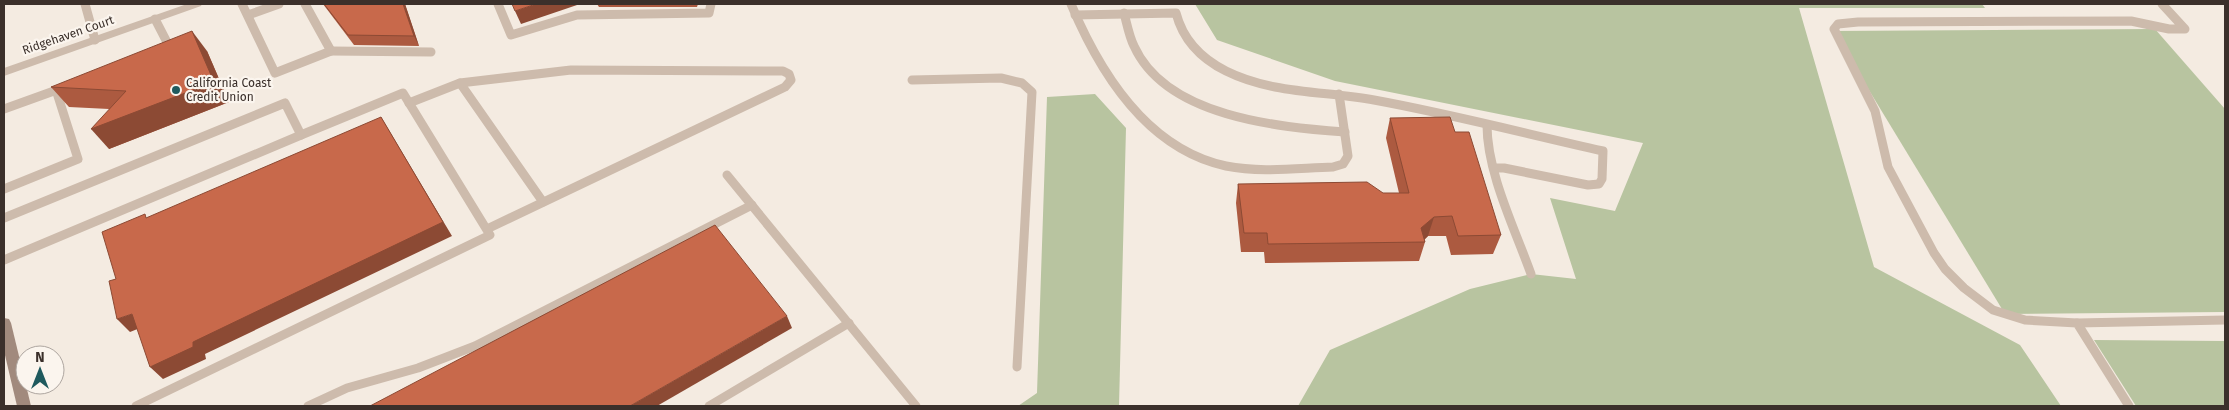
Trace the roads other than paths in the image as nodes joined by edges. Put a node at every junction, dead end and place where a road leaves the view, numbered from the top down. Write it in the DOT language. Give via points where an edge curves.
graph roads {
  1 [pos="86,4"];
  2 [pos="198,4"];
  3 [pos="242,4"];
  4 [pos="279,4"];
  5 [pos="305,4"];
  6 [pos="498,4"];
  7 [pos="711,4"];
  8 [pos="1071,4"];
  9 [pos="1102,4"];
  10 [pos="2162,4"];
  11 [pos="1104,13"];
  12 [pos="1124,13"];
  13 [pos="248,15"];
  14 [pos="1075,16"];
  15 [pos="155,19"];
  16 [pos="95,40"];
  17 [pos="162,51"];
  18 [pos="331,51"];
  19 [pos="431,52"];
  20 [pos="4,72"];
  21 [pos="912,80"];
  22 [pos="460,83"];
  23 [pos="74,84"];
  24 [pos="56,90"];
  25 [pos="1339,94"];
  26 [pos="409,102"];
  27 [pos="4,109"];
  28 [pos="1487,125"];
  29 [pos="1345,132"];
  30 [pos="301,135"];
  31 [pos="1494,168"];
  32 [pos="727,175"];
  33 [pos="4,189"];
  34 [pos="543,202"];
  35 [pos="752,205"];
  36 [pos="4,218"];
  37 [pos="487,229"];
  38 [pos="4,260"];
  39 [pos="1531,274"];
  40 [pos="2225,320"];
  41 [pos="4,323"];
  42 [pos="848,323"];
  43 [pos="2077,323"];
  44 [pos="1017,367"];
  45 [pos="24,406"];
  46 [pos="136,406"];
  47 [pos="308,406"];
  48 [pos="709,406"];
  49 [pos="916,406"];
  50 [pos="2129,406"];
  1 -- 16 [label="lane"];
  2 -- 15 [label="street, Ridgehaven Court"];
  3 -- 13 [label="lane"];
  4 -- 13 [label="lane"];
  5 -- 18 [label="lane"];
  6 -- 7 [label="lane" via="511,35 577,15 709,13"];
  8 -- 14 [label="lane"];
  9 -- 11 [label="lane"];
  10 -- 43 [label="lane" via="2185,29 2122,21 1858,22 1838,24 1834,29 1875,111 1888,167 1945,269 1993,310 2025,320"];
  11 -- 12 [label="lane"];
  11 -- 14 [label="lane"];
  12 -- 25 [label="lane" via="1176,13 1181,30 1200,53 1226,71 1244,78 1288,88"];
  12 -- 29 [label="lane" via="1130,38 1144,62 1160,79 1191,100 1243,121"];
  13 -- 18 [label="lane" via="274,73"];
  14 -- 29 [label="lane" via="1100,64 1144,120 1162,136 1200,158 1241,168 1333,167 1343,164 1348,156"];
  15 -- 16 [label="street, Ridgehaven Court"];
  15 -- 17 [label="lane" via="170,48"];
  16 -- 20 [label="street, Ridgehaven Court"];
  18 -- 19 [label="lane"];
  21 -- 44 [label="lane" via="1001,78 1022,83 1032,92"];
  22 -- 26 [label="lane"];
  22 -- 34 [label="lane"];
  22 -- 34 [label="lane" via="590,70 783,71 789,74 791,80 785,87"];
  23 -- 24 [label="lane"];
  24 -- 27 [label="lane"];
  24 -- 33 [label="lane" via="78,159"];
  25 -- 28 [label="lane"];
  25 -- 29 [label="lane"];
  26 -- 30 [label="lane" via="403,93"];
  26 -- 37 [label="lane"];
  28 -- 31 [label="lane" via="1485,134"];
  28 -- 31 [label="lane" via="1603,151 1599,184 1588,185"];
  30 -- 36 [label="lane" via="285,103"];
  30 -- 38 [label="lane"];
  31 -- 39 [label="lane"];
  32 -- 35 [label="lane"];
  34 -- 37 [label="lane"];
  35 -- 42 [label="lane"];
  35 -- 47 [label="lane" via="475,346 418,368 347,388"];
  37 -- 46 [label="lane" via="490,235"];
  40 -- 43 [label="lane"];
  41 -- 45 [label="main road"];
  42 -- 48 [label="lane"];
  42 -- 49 [label="lane"];
  43 -- 50 [label="lane"];
}
